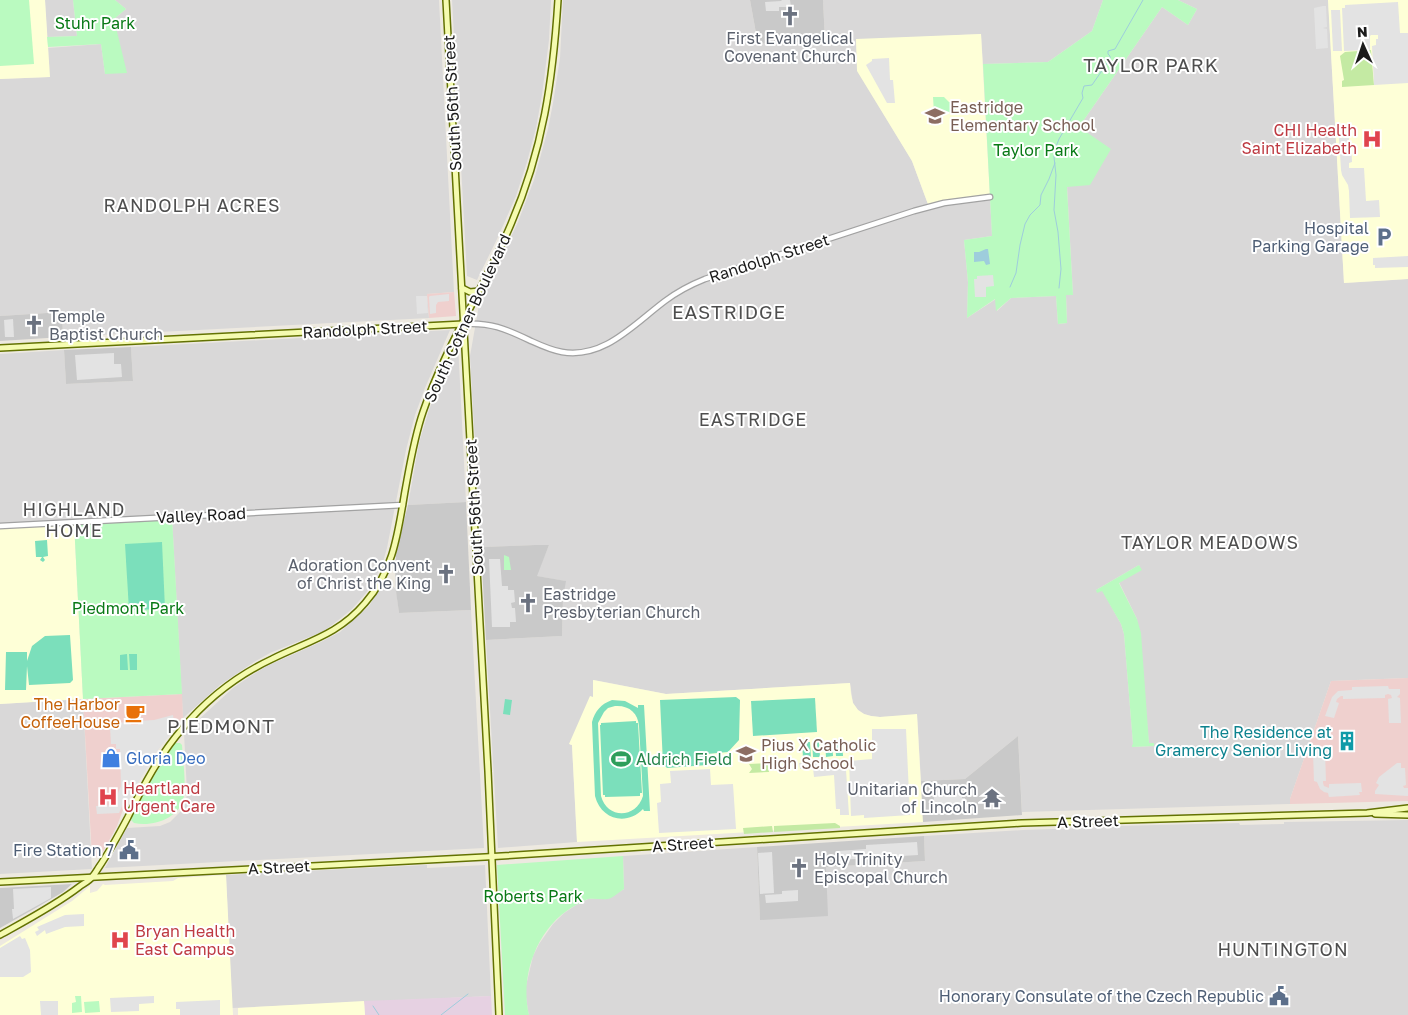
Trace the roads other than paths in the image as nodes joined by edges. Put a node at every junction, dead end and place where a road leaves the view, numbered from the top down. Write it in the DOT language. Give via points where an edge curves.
graph roads {
  1 [pos="446,0"];
  2 [pos="558,0"];
  3 [pos="990,197"];
  4 [pos="462,288"];
  5 [pos="479,291"];
  6 [pos="463,324"];
  7 [pos="0,348"];
  8 [pos="403,505"];
  9 [pos="0,526"];
  10 [pos="1408,808"];
  11 [pos="1367,813"];
  12 [pos="1408,815"];
  13 [pos="492,857"];
  14 [pos="92,877"];
  15 [pos="0,882"];
  16 [pos="0,935"];
  17 [pos="500,1015"];
  1 -- 4 [label="main road, South 56th Street"];
  2 -- 5 [label="main road, South Cotner Boulevard" via="551,82 538,149 514,217"];
  3 -- 6 [label="street, Randolph Street" via="914,211 704,278 675,294 613,341 591,351 558,351 499,326"];
  4 -- 5 [label="main road" via="468,292"];
  4 -- 6 [label="main road, South 56th Street"];
  5 -- 6 [label="main road, South Cotner Boulevard"];
  6 -- 7 [label="main road, Randolph Street"];
  6 -- 8 [label="main road, South Cotner Boulevard" via="420,420"];
  6 -- 13 [label="main road, South 56th Street"];
  8 -- 9 [label="street, Valley Road"];
  8 -- 14 [label="main road, South Cotner Boulevard" via="390,562 364,605 333,631 246,673 195,715 157,762 113,845"];
  10 -- 11 [label="main road, A Street"];
  11 -- 12 [label="main road, A Street"];
  11 -- 13 [label="main road, A Street" via="1022,823"];
  13 -- 14 [label="main road, A Street"];
  13 -- 17 [label="main road, South 56th Street"];
  14 -- 15 [label="main road, A Street"];
  14 -- 16 [label="main road, South Cotner Boulevard" via="64,899"];
}
